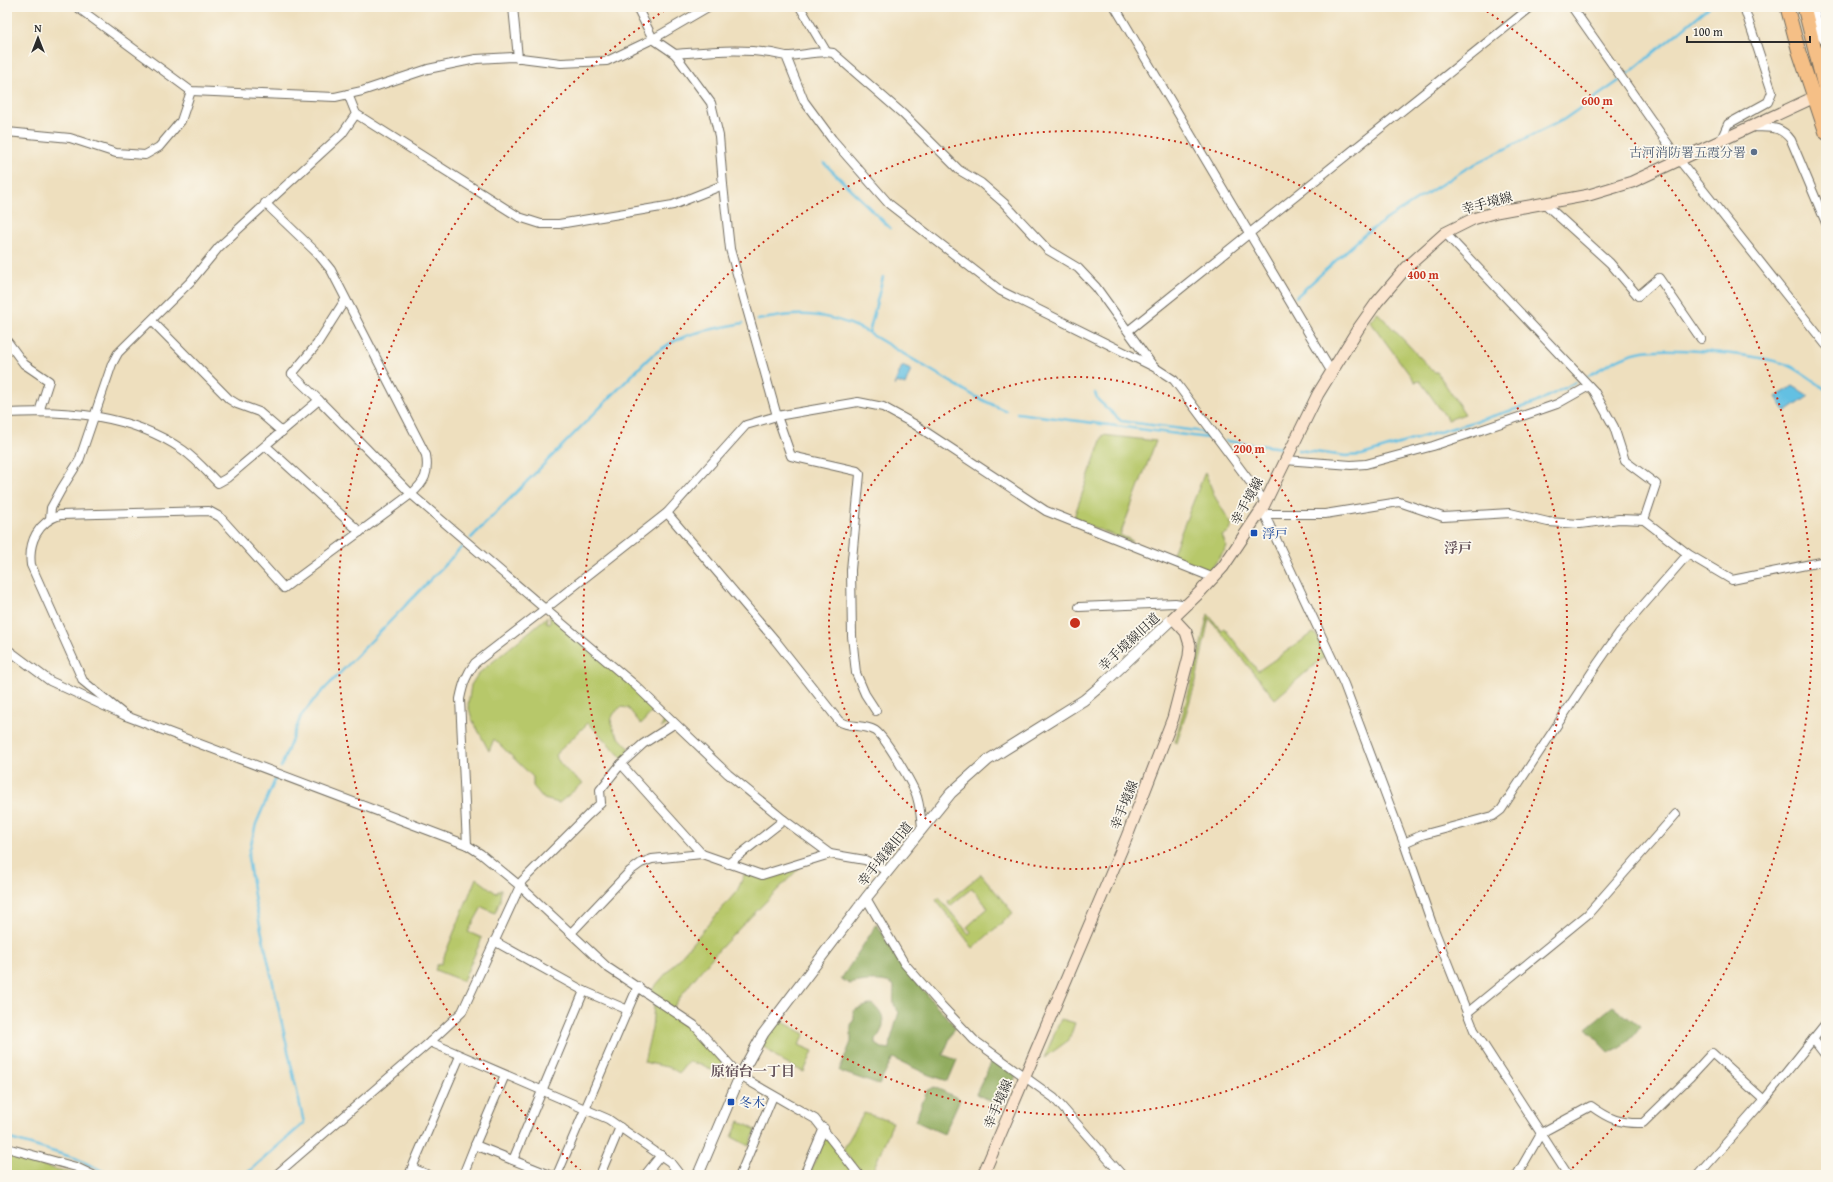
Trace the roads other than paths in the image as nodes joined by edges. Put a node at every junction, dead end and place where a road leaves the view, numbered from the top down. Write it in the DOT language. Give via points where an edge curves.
graph roads {
  1 [pos="77,7"];
  2 [pos="513,7"];
  3 [pos="637,7"];
  4 [pos="708,7"];
  5 [pos="800,7"];
  6 [pos="1115,7"];
  7 [pos="1531,7"];
  8 [pos="1572,7"];
  9 [pos="1744,7"];
  10 [pos="1787,7"];
  11 [pos="1804,7"];
  12 [pos="1814,7"];
  13 [pos="653,39"];
  14 [pos="1826,44"];
  15 [pos="826,51"];
  16 [pos="675,54"];
  17 [pos="786,56"];
  18 [pos="518,58"];
  19 [pos="191,91"];
  20 [pos="348,94"];
  21 [pos="1823,94"];
  22 [pos="356,114"];
  23 [pos="1748,127"];
  24 [pos="7,132"];
  25 [pos="1826,133"];
  26 [pos="1720,142"];
  27 [pos="1680,161"];
  28 [pos="723,185"];
  29 [pos="265,203"];
  30 [pos="1545,204"];
  31 [pos="1826,223"];
  32 [pos="1250,233"];
  33 [pos="1445,233"];
  34 [pos="345,300"];
  35 [pos="152,321"];
  36 [pos="1128,331"];
  37 [pos="1701,339"];
  38 [pos="7,341"];
  39 [pos="1826,345"];
  40 [pos="1154,367"];
  41 [pos="1331,371"];
  42 [pos="1589,386"];
  43 [pos="319,400"];
  44 [pos="38,412"];
  45 [pos="7,413"];
  46 [pos="95,416"];
  47 [pos="777,416"];
  48 [pos="282,432"];
  49 [pos="266,446"];
  50 [pos="1285,460"];
  51 [pos="411,494"];
  52 [pos="1264,508"];
  53 [pos="667,513"];
  54 [pos="50,519"];
  55 [pos="1644,520"];
  56 [pos="360,532"];
  57 [pos="1688,554"];
  58 [pos="1826,561"];
  59 [pos="1214,578"];
  60 [pos="1187,605"];
  61 [pos="1079,608"];
  62 [pos="545,609"];
  63 [pos="1173,618"];
  64 [pos="7,649"];
  65 [pos="876,711"];
  66 [pos="126,716"];
  67 [pos="674,724"];
  68 [pos="620,764"];
  69 [pos="1676,814"];
  70 [pos="784,820"];
  71 [pos="922,828"];
  72 [pos="1404,843"];
  73 [pos="467,845"];
  74 [pos="702,854"];
  75 [pos="830,854"];
  76 [pos="728,864"];
  77 [pos="887,871"];
  78 [pos="520,886"];
  79 [pos="866,898"];
  80 [pos="571,933"];
  81 [pos="494,941"];
  82 [pos="638,986"];
  83 [pos="584,991"];
  84 [pos="628,1010"];
  85 [pos="1466,1013"];
  86 [pos="1826,1023"];
  87 [pos="1813,1039"];
  88 [pos="430,1042"];
  89 [pos="460,1056"];
  90 [pos="1826,1056"];
  91 [pos="504,1075"];
  92 [pos="740,1076"];
  93 [pos="1025,1076"];
  94 [pos="543,1091"];
  95 [pos="773,1096"];
  96 [pos="1764,1100"];
  97 [pos="586,1109"];
  98 [pos="620,1127"];
  99 [pos="824,1128"];
  100 [pos="1541,1132"];
  101 [pos="475,1145"];
  102 [pos="7,1148"];
  103 [pos="661,1155"];
  104 [pos="513,1160"];
  105 [pos="411,1171"];
  106 [pos="93,1175"];
  107 [pos="278,1175"];
  108 [pos="429,1175"];
  109 [pos="463,1175"];
  110 [pos="550,1175"];
  111 [pos="557,1175"];
  112 [pos="600,1175"];
  113 [pos="644,1175"];
  114 [pos="680,1175"];
  115 [pos="698,1175"];
  116 [pos="740,1175"];
  117 [pos="804,1175"];
  118 [pos="859,1175"];
  119 [pos="983,1175"];
  120 [pos="1122,1175"];
  121 [pos="1517,1175"];
  122 [pos="1568,1175"];
  123 [pos="1698,1175"];
  1 -- 19 [label="street"];
  2 -- 18 [label="street"];
  3 -- 13 [label="street"];
  4 -- 13 [label="street"];
  5 -- 15 [label="street"];
  6 -- 32 [label="street"];
  7 -- 32 [label="street"];
  8 -- 27 [label="street"];
  9 -- 26 [label="street" via="1772,92 1768,102 1728,124"];
  10 -- 21 [label="highway" via="1799,52"];
  11 -- 21 [label="highway"];
  12 -- 14 [label="street" via="1821,36"];
  13 -- 16 [label="street"];
  13 -- 18 [label="street" via="607,61 562,63"];
  15 -- 17 [label="street"];
  15 -- 36 [label="street" via="833,53 903,114 959,170 981,183 1004,203 1048,250 1078,268 1096,287"];
  16 -- 17 [label="street" via="764,51"];
  16 -- 28 [label="street" via="711,103 719,136"];
  17 -- 40 [label="street" via="804,101 832,139 889,204 1001,291"];
  18 -- 20 [label="street" via="476,59 428,69"];
  19 -- 20 [label="street" via="335,97"];
  19 -- 24 [label="street" via="182,121 159,147 145,154 116,153 70,138"];
  20 -- 22 [label="street"];
  21 -- 23 [label="main road, 幸手境線"];
  21 -- 25 [label="highway"];
  22 -- 28 [label="street" via="519,217 541,224 559,224 673,205"];
  22 -- 29 [label="street" via="342,134"];
  23 -- 26 [label="main road, 幸手境線"];
  23 -- 31 [label="street" via="1777,128 1785,132 1791,140"];
  26 -- 27 [label="main road, 幸手境線"];
  27 -- 30 [label="main road, 幸手境線" via="1614,188"];
  27 -- 39 [label="street"];
  28 -- 47 [label="street" via="730,249"];
  29 -- 34 [label="street" via="318,254 331,270"];
  29 -- 35 [label="street" via="219,247 191,281"];
  30 -- 33 [label="main road, 幸手境線" via="1496,212 1473,219"];
  30 -- 37 [label="street" via="1610,264 1638,296 1659,278"];
  32 -- 36 [label="street"];
  32 -- 41 [label="street"];
  33 -- 41 [label="main road, 幸手境線" via="1408,267 1377,302"];
  33 -- 42 [label="street"];
  34 -- 43 [label="street" via="317,344 292,374"];
  34 -- 51 [label="street" via="426,455 426,476"];
  35 -- 46 [label="street" via="118,353"];
  35 -- 48 [label="street" via="229,398 237,404 259,412"];
  36 -- 40 [label="street"];
  38 -- 44 [label="street" via="24,364 49,381"];
  40 -- 52 [label="street" via="1174,380"];
  41 -- 50 [label="main road, 幸手境線"];
  42 -- 50 [label="street" via="1557,404 1534,412 1433,446 1364,464"];
  42 -- 55 [label="street" via="1614,427 1625,461 1656,484"];
  43 -- 48 [label="street"];
  43 -- 51 [label="street"];
  44 -- 45 [label="street"];
  44 -- 46 [label="street"];
  46 -- 49 [label="street" via="160,436 199,463 218,484"];
  46 -- 54 [label="street" via="79,462 51,508"];
  47 -- 53 [label="street" via="746,425"];
  47 -- 59 [label="street" via="852,403 882,407 914,424 1046,511"];
  47 -- 65 [label="street" via="791,456 857,471 860,474 851,570 852,636 856,673"];
  48 -- 49 [label="street"];
  49 -- 56 [label="street"];
  50 -- 52 [label="main road, 幸手境線"];
  51 -- 56 [label="street"];
  51 -- 62 [label="street"];
  52 -- 55 [label="street" via="1325,514 1399,502 1443,517 1510,513 1548,522 1580,524 1619,519"];
  52 -- 59 [label="main road, 幸手境線"];
  52 -- 72 [label="street" via="1344,684"];
  53 -- 62 [label="street"];
  53 -- 71 [label="street" via="775,640 839,721 844,725 870,728 880,734 914,787"];
  54 -- 56 [label="street" via="60,515 209,510 215,512 284,588"];
  54 -- 66 [label="street" via="33,540 31,565 83,680"];
  55 -- 57 [label="street"];
  57 -- 58 [label="street" via="1732,580"];
  57 -- 72 [label="street" via="1615,639 1501,810 1493,816 1422,835"];
  59 -- 60 [label="main road, 幸手境線"];
  60 -- 61 [label="street" via="1175,603"];
  60 -- 63 [label="main road, 幸手境線"];
  62 -- 67 [label="street" via="635,685"];
  62 -- 73 [label="street" via="476,664 466,674 462,685 460,699"];
  63 -- 71 [label="street, 幸手境線旧道" via="1084,700 988,760 951,793"];
  63 -- 93 [label="main road, 幸手境線" via="1186,632 1190,645 1173,718 1126,839"];
  64 -- 66 [label="street" via="50,682"];
  66 -- 73 [label="street"];
  67 -- 68 [label="street" via="643,744"];
  67 -- 70 [label="street" via="728,774"];
  68 -- 74 [label="street"];
  68 -- 78 [label="street" via="600,790 602,803 560,842"];
  69 -- 85 [label="street" via="1588,914"];
  70 -- 75 [label="street"];
  70 -- 76 [label="street"];
  71 -- 77 [label="street, 幸手境線旧道"];
  72 -- 85 [label="street"];
  73 -- 78 [label="street"];
  74 -- 76 [label="street"];
  74 -- 80 [label="street" via="652,859 641,863 602,899"];
  75 -- 76 [label="street" via="762,875"];
  75 -- 77 [label="street" via="865,860"];
  77 -- 79 [label="street, 幸手境線旧道"];
  78 -- 80 [label="street"];
  78 -- 81 [label="street"];
  79 -- 92 [label="street, 幸手境線旧道" via="763,1034"];
  79 -- 93 [label="street" via="904,963 939,1003 974,1040"];
  80 -- 82 [label="street" via="607,967"];
  81 -- 83 [label="street"];
  81 -- 88 [label="street" via="462,1012"];
  82 -- 84 [label="street"];
  82 -- 92 [label="street" via="694,1025"];
  83 -- 84 [label="street"];
  83 -- 94 [label="street"];
  84 -- 97 [label="street"];
  85 -- 100 [label="street" via="1474,1030"];
  86 -- 87 [label="street"];
  87 -- 90 [label="street"];
  87 -- 96 [label="street"];
  88 -- 89 [label="street"];
  88 -- 107 [label="street"];
  89 -- 91 [label="street"];
  89 -- 105 [label="street"];
  91 -- 94 [label="street"];
  91 -- 101 [label="street"];
  92 -- 95 [label="street"];
  92 -- 115 [label="street, 幸手境線旧道"];
  93 -- 119 [label="main road, 幸手境線"];
  93 -- 120 [label="street" via="1054,1098"];
  94 -- 97 [label="street"];
  94 -- 104 [label="street"];
  95 -- 99 [label="street" via="804,1112"];
  95 -- 116 [label="street"];
  96 -- 100 [label="street" via="1712,1052 1643,1123 1608,1119 1591,1106"];
  96 -- 123 [label="street"];
  97 -- 98 [label="street"];
  97 -- 111 [label="street"];
  98 -- 103 [label="street"];
  98 -- 112 [label="street"];
  99 -- 117 [label="street"];
  99 -- 118 [label="street"];
  100 -- 121 [label="street"];
  100 -- 122 [label="street"];
  101 -- 104 [label="street"];
  101 -- 109 [label="street"];
  102 -- 106 [label="street" via="76,1167"];
  103 -- 113 [label="street"];
  103 -- 114 [label="street"];
  104 -- 110 [label="street"];
  105 -- 108 [label="street"];
}
